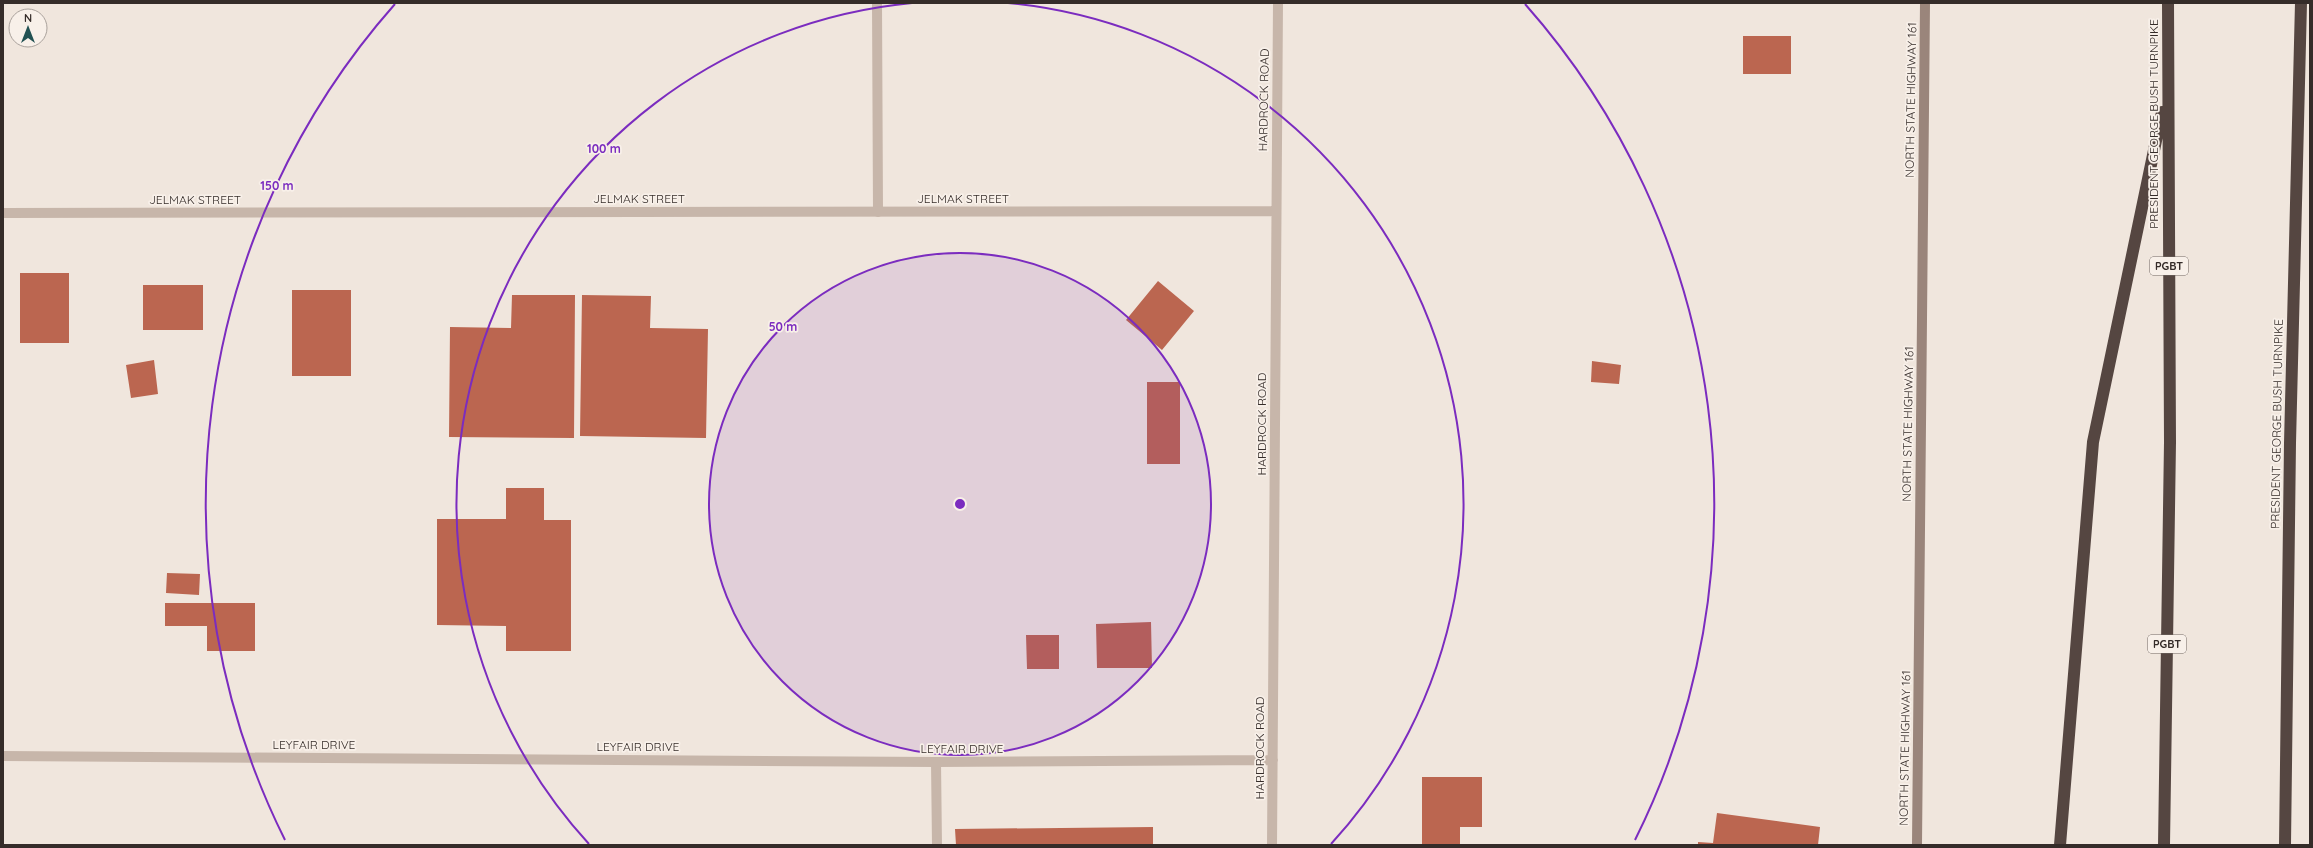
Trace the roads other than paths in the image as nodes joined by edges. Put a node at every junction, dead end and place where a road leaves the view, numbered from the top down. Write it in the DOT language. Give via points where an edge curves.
graph roads {
  1 [pos="877,3"];
  2 [pos="1278,3"];
  3 [pos="1925,3"];
  4 [pos="2168,3"];
  5 [pos="2301,3"];
  6 [pos="2167,89"];
  7 [pos="1276,211"];
  8 [pos="878,212"];
  9 [pos="3,213"];
  10 [pos="3,756"];
  11 [pos="1273,760"];
  12 [pos="936,762"];
  13 [pos="937,845"];
  14 [pos="1272,845"];
  15 [pos="1917,845"];
  16 [pos="2060,845"];
  17 [pos="2164,845"];
  18 [pos="2285,845"];
  1 -- 8 [label="street"];
  2 -- 7 [label="street, HARDROCK ROAD"];
  3 -- 15 [label="main road, NORTH STATE HIGHWAY 161"];
  4 -- 6 [label="highway, PRESIDENT GEORGE BUSH TURNPIKE / PGBT"];
  5 -- 18 [label="highway, PRESIDENT GEORGE BUSH TURNPIKE" via="2290,444"];
  6 -- 16 [label="highway" via="2094,442"];
  6 -- 17 [label="highway, PRESIDENT GEORGE BUSH TURNPIKE / PGBT" via="2170,442"];
  7 -- 8 [label="street, JELMAK STREET"];
  7 -- 11 [label="street, HARDROCK ROAD"];
  8 -- 9 [label="street, JELMAK STREET"];
  10 -- 12 [label="street, LEYFAIR DRIVE"];
  11 -- 12 [label="street, LEYFAIR DRIVE"];
  11 -- 14 [label="street, HARDROCK ROAD"];
  12 -- 13 [label="street"];
}
